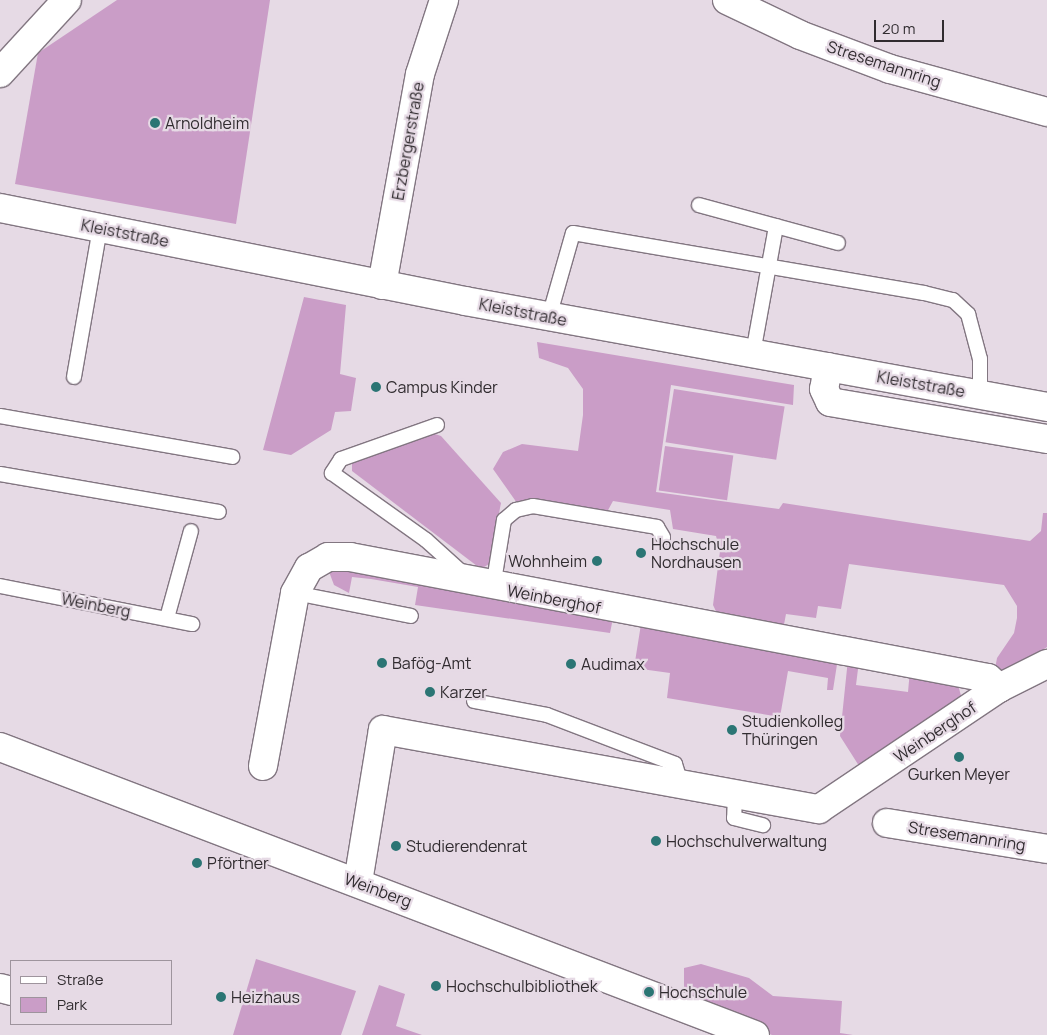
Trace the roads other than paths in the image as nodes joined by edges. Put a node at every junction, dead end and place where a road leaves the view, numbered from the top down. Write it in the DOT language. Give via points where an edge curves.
graph roads {
  1 [pos="67,0"];
  2 [pos="444,0"];
  3 [pos="727,0"];
  4 [pos="0,73"];
  5 [pos="1047,112"];
  6 [pos="699,205"];
  7 [pos="0,208"];
  8 [pos="776,226"];
  9 [pos="100,228"];
  10 [pos="838,243"];
  11 [pos="768,267"];
  12 [pos="382,285"];
  13 [pos="549,317"];
  14 [pos="754,353"];
  15 [pos="828,367"];
  16 [pos="74,377"];
  17 [pos="980,395"];
  18 [pos="1047,407"];
  19 [pos="0,416"];
  20 [pos="437,424"];
  21 [pos="1047,439"];
  22 [pos="232,457"];
  23 [pos="0,474"];
  24 [pos="219,512"];
  25 [pos="191,531"];
  26 [pos="663,537"];
  27 [pos="0,586"];
  28 [pos="484,586"];
  29 [pos="295,593"];
  30 [pos="411,616"];
  31 [pos="167,618"];
  32 [pos="192,624"];
  33 [pos="1047,664"];
  34 [pos="999,688"];
  35 [pos="474,701"];
  36 [pos="0,747"];
  37 [pos="263,766"];
  38 [pos="680,784"];
  39 [pos="735,794"];
  40 [pos="887,823"];
  41 [pos="763,825"];
  42 [pos="1047,849"];
  43 [pos="358,882"];
  44 [pos="755,1035"];
  1 -- 4 [label="street"];
  2 -- 12 [label="street, Erzbergerstraße" via="420,74"];
  3 -- 5 [label="street, Stresemannring" via="800,35 890,69"];
  6 -- 8 [label="lane"];
  7 -- 9 [label="street, Kleiststraße"];
  8 -- 10 [label="lane"];
  8 -- 11 [label="lane"];
  9 -- 12 [label="street, Kleiststraße"];
  9 -- 16 [label="lane"];
  11 -- 13 [label="lane" via="573,233"];
  11 -- 14 [label="lane"];
  11 -- 17 [label="lane" via="953,300 968,314 980,359"];
  12 -- 13 [label="street, Kleiststraße"];
  13 -- 14 [label="street, Kleiststraße"];
  14 -- 15 [label="street, Kleiststraße"];
  15 -- 17 [label="street, Kleiststraße"];
  15 -- 21 [label="street" via="824,389 830,402"];
  17 -- 18 [label="street, Kleiststraße"];
  19 -- 22 [label="lane"];
  20 -- 28 [label="lane" via="341,459 332,473"];
  23 -- 24 [label="lane"];
  25 -- 31 [label="lane"];
  26 -- 28 [label="lane" via="657,527 533,506 516,510 504,520"];
  27 -- 31 [label="lane, Weinberg"];
  28 -- 29 [label="street, Weinberghof" via="350,557 328,558 309,568"];
  28 -- 34 [label="street, Weinberghof" via="988,678"];
  29 -- 30 [label="lane"];
  29 -- 37 [label="street, Weinberghof"];
  31 -- 32 [label="lane, Weinberg"];
  33 -- 34 [label="street, Weinberghof"];
  34 -- 39 [label="street, Weinberghof" via="819,809"];
  35 -- 38 [label="lane" via="547,715 675,764"];
  36 -- 43 [label="street, Weinberg"];
  38 -- 39 [label="street, Weinberghof"];
  38 -- 43 [label="street, Weinberghof" via="383,730"];
  39 -- 41 [label="lane" via="734,818"];
  40 -- 42 [label="street, Stresemannring"];
  43 -- 44 [label="street, Weinberg"];
}
